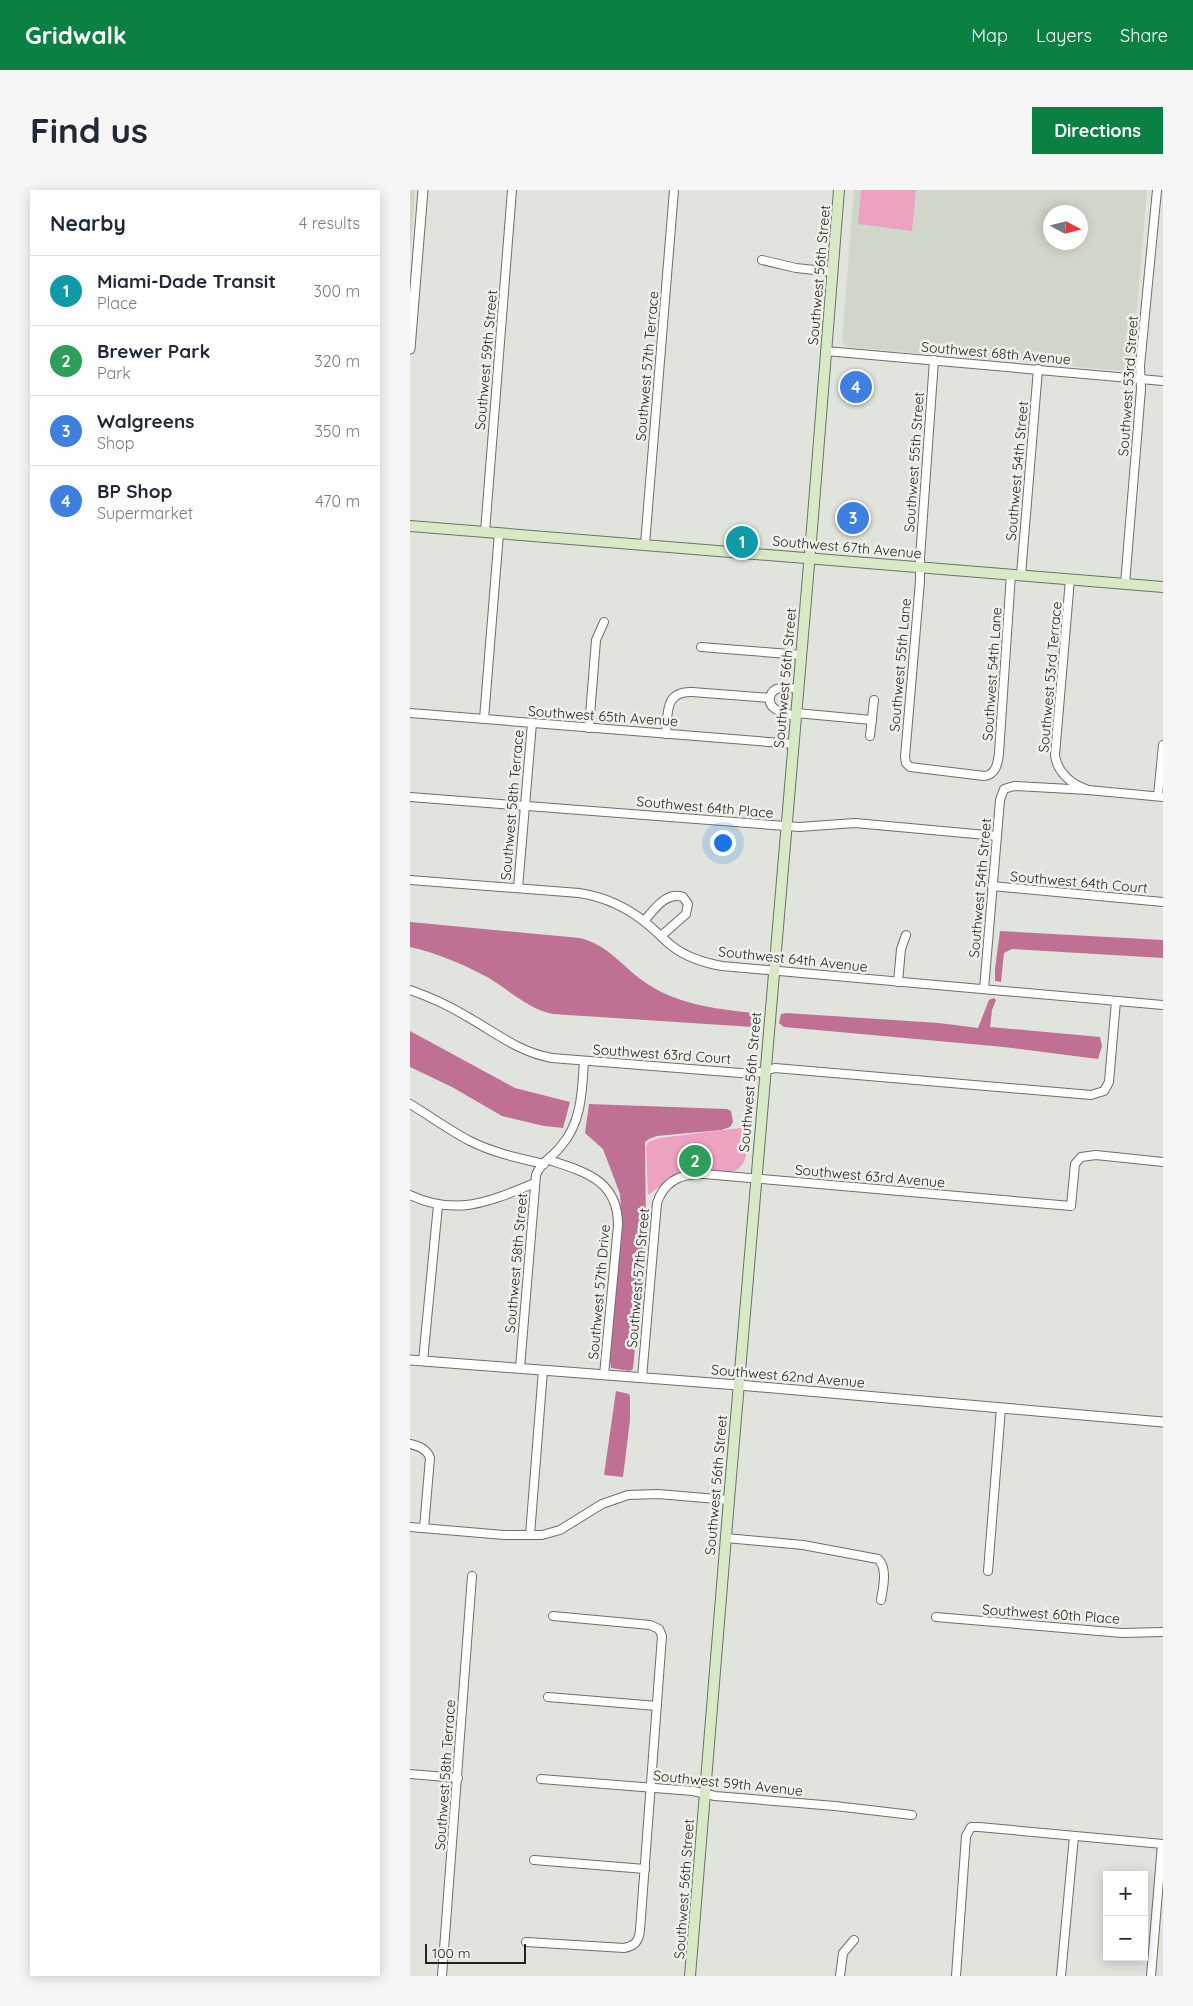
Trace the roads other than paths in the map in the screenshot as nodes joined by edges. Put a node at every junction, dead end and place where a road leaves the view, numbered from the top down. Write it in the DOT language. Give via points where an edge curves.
graph roads {
  1 [pos="423,190"];
  2 [pos="512,190"];
  3 [pos="674,190"];
  4 [pos="839,190"];
  5 [pos="1157,190"];
  6 [pos="762,260"];
  7 [pos="833,272"];
  8 [pos="410,349"];
  9 [pos="826,351"];
  10 [pos="934,360"];
  11 [pos="1038,369"];
  12 [pos="1141,379"];
  13 [pos="1163,381"];
  14 [pos="410,526"];
  15 [pos="485,532"];
  16 [pos="499,533"];
  17 [pos="645,544"];
  18 [pos="810,558"];
  19 [pos="920,566"];
  20 [pos="1016,574"];
  21 [pos="1070,579"];
  22 [pos="1125,584"];
  23 [pos="1163,587"];
  24 [pos="604,622"];
  25 [pos="701,646"];
  26 [pos="801,655"];
  27 [pos="798,689"];
  28 [pos="770,698"];
  29 [pos="874,700"];
  30 [pos="410,713"];
  31 [pos="796,715"];
  32 [pos="484,719"];
  33 [pos="872,720"];
  34 [pos="532,723"];
  35 [pos="589,728"];
  36 [pos="666,734"];
  37 [pos="870,736"];
  38 [pos="794,744"];
  39 [pos="1163,745"];
  40 [pos="992,773"];
  41 [pos="1088,790"];
  42 [pos="1161,796"];
  43 [pos="410,797"];
  44 [pos="525,805"];
  45 [pos="786,826"];
  46 [pos="997,836"];
  47 [pos="410,880"];
  48 [pos="992,886"];
  49 [pos="518,888"];
  50 [pos="1163,902"];
  51 [pos="644,921"];
  52 [pos="906,935"];
  53 [pos="662,936"];
  54 [pos="774,971"];
  55 [pos="898,982"];
  56 [pos="984,989"];
  57 [pos="410,990"];
  58 [pos="1116,1001"];
  59 [pos="1163,1005"];
  60 [pos="584,1061"];
  61 [pos="765,1070"];
  62 [pos="410,1104"];
  63 [pos="547,1162"];
  64 [pos="1163,1162"];
  65 [pos="756,1179"];
  66 [pos="535,1183"];
  67 [pos="668,1184"];
  68 [pos="410,1195"];
  69 [pos="438,1205"];
  70 [pos="410,1360"];
  71 [pos="423,1361"];
  72 [pos="520,1368"];
  73 [pos="543,1370"];
  74 [pos="604,1375"];
  75 [pos="642,1378"];
  76 [pos="738,1385"];
  77 [pos="1002,1408"];
  78 [pos="1163,1422"];
  79 [pos="410,1444"];
  80 [pos="729,1500"];
  81 [pos="410,1527"];
  82 [pos="424,1528"];
  83 [pos="530,1535"];
  84 [pos="726,1538"];
  85 [pos="988,1571"];
  86 [pos="472,1576"];
  87 [pos="881,1600"];
  88 [pos="553,1616"];
  89 [pos="936,1617"];
  90 [pos="1163,1632"];
  91 [pos="548,1697"];
  92 [pos="657,1706"];
  93 [pos="410,1774"];
  94 [pos="458,1778"];
  95 [pos="541,1779"];
  96 [pos="651,1787"];
  97 [pos="705,1794"];
  98 [pos="912,1815"];
  99 [pos="1074,1836"];
  100 [pos="1162,1844"];
  101 [pos="534,1860"];
  102 [pos="645,1869"];
  103 [pos="854,1940"];
  104 [pos="526,1942"];
  105 [pos="442,1976"];
  106 [pos="690,1976"];
  107 [pos="840,1976"];
  108 [pos="956,1976"];
  109 [pos="1061,1976"];
  110 [pos="1151,1976"];
  1 -- 8 [label="street"];
  2 -- 15 [label="street, Southwest 59th Street"];
  3 -- 17 [label="street, Southwest 57th Terrace"];
  4 -- 7 [label="main road, Southwest 56th Street"];
  5 -- 12 [label="street, Southwest 53rd Street"];
  6 -- 7 [label="street"];
  7 -- 9 [label="main road, Southwest 56th Street"];
  9 -- 10 [label="street, Southwest 68th Avenue"];
  9 -- 18 [label="main road, Southwest 56th Street"];
  10 -- 11 [label="street, Southwest 68th Avenue"];
  10 -- 19 [label="street, Southwest 55th Street"];
  11 -- 12 [label="street, Southwest 68th Avenue"];
  11 -- 20 [label="street, Southwest 54th Street"];
  12 -- 13 [label="street, Southwest 68th Avenue"];
  12 -- 22 [label="street, Southwest 53rd Street"];
  14 -- 15 [label="main road, Southwest 67th Avenue"];
  15 -- 16 [label="main road, Southwest 67th Avenue"];
  16 -- 17 [label="main road, Southwest 67th Avenue"];
  16 -- 32 [label="street"];
  17 -- 18 [label="main road, Southwest 67th Avenue"];
  18 -- 19 [label="main road, Southwest 67th Avenue"];
  18 -- 26 [label="main road, Southwest 56th Street"];
  19 -- 20 [label="main road, Southwest 67th Avenue"];
  19 -- 40 [label="street, Southwest 55th Lane" via="905,757 907,766 984,776"];
  20 -- 21 [label="main road, Southwest 67th Avenue"];
  20 -- 40 [label="street, Southwest 54th Lane" via="999,753"];
  21 -- 22 [label="main road, Southwest 67th Avenue"];
  21 -- 41 [label="street, Southwest 53rd Terrace" via="1055,755 1061,772"];
  22 -- 23 [label="main road, Southwest 67th Avenue"];
  24 -- 35 [label="street" via="596,640"];
  25 -- 26 [label="street"];
  26 -- 27 [label="main road, Southwest 56th Street"];
  27 -- 28 [label="street" via="779,688"];
  27 -- 31 [label="main road, Southwest 56th Street"];
  28 -- 31 [label="street" via="774,708"];
  28 -- 36 [label="street" via="679,693 670,703"];
  29 -- 33 [label="street"];
  30 -- 32 [label="street, Southwest 65th Avenue"];
  31 -- 33 [label="street"];
  31 -- 38 [label="main road, Southwest 56th Street"];
  32 -- 34 [label="street, Southwest 65th Avenue"];
  33 -- 37 [label="street"];
  34 -- 35 [label="street, Southwest 65th Avenue"];
  34 -- 44 [label="street, Southwest 58th Terrace"];
  35 -- 36 [label="street, Southwest 65th Avenue"];
  36 -- 38 [label="street, Southwest 65th Avenue"];
  38 -- 45 [label="main road, Southwest 56th Street"];
  39 -- 42 [label="street"];
  41 -- 42 [label="street"];
  41 -- 46 [label="street, Southwest 54th Street" via="1014,786 1004,789"];
  43 -- 44 [label="street, Southwest 64th Place"];
  44 -- 45 [label="street, Southwest 64th Place"];
  44 -- 49 [label="street, Southwest 58th Terrace"];
  45 -- 46 [label="street, Southwest 64th Place" via="854,823"];
  45 -- 54 [label="main road, Southwest 56th Street"];
  46 -- 48 [label="street, Southwest 54th Street"];
  47 -- 49 [label="street, Southwest 64th Avenue"];
  48 -- 50 [label="street, Southwest 64th Court"];
  48 -- 56 [label="street, Southwest 54th Street"];
  49 -- 51 [label="street, Southwest 64th Avenue" via="590,895 616,904"];
  51 -- 53 [label="street, Southwest 64th Avenue"];
  51 -- 53 [label="street" via="667,898 683,897 688,904 686,914"];
  52 -- 55 [label="street" via="901,949"];
  53 -- 54 [label="street, Southwest 64th Avenue" via="678,950 708,963"];
  54 -- 55 [label="street, Southwest 64th Avenue"];
  54 -- 61 [label="main road, Southwest 56th Street"];
  55 -- 56 [label="street, Southwest 64th Avenue"];
  56 -- 58 [label="street, Southwest 64th Avenue"];
  57 -- 60 [label="street, Southwest 63rd Court" via="452,1008 521,1050"];
  58 -- 59 [label="street, Southwest 64th Avenue"];
  58 -- 61 [label="street, Southwest 63rd Court" via="1110,1073 1105,1090 1099,1094 775,1068"];
  60 -- 61 [label="street, Southwest 63rd Court" via="753,1074"];
  60 -- 63 [label="street, Southwest 58th Street" via="576,1119 566,1140"];
  61 -- 65 [label="main road, Southwest 56th Street"];
  62 -- 63 [label="street" via="476,1144 505,1155"];
  63 -- 66 [label="street, Southwest 58th Street" via="538,1169"];
  63 -- 74 [label="street, Southwest 57th Drive" via="591,1176 605,1187 617,1208"];
  64 -- 65 [label="street, Southwest 63rd Avenue" via="1092,1155 1080,1158 1075,1164 1071,1206"];
  65 -- 67 [label="street, Southwest 63rd Avenue" via="696,1174 679,1177"];
  65 -- 76 [label="main road, Southwest 56th Street"];
  66 -- 69 [label="street" via="483,1203"];
  66 -- 72 [label="street, Southwest 58th Street"];
  67 -- 75 [label="street, Southwest 57th Street" via="657,1204"];
  68 -- 69 [label="street"];
  69 -- 71 [label="street"];
  70 -- 71 [label="street, Southwest 62nd Avenue"];
  71 -- 72 [label="street, Southwest 62nd Avenue"];
  72 -- 73 [label="street, Southwest 62nd Avenue"];
  73 -- 74 [label="street, Southwest 62nd Avenue"];
  73 -- 83 [label="street"];
  74 -- 75 [label="street, Southwest 62nd Avenue"];
  75 -- 76 [label="street, Southwest 62nd Avenue"];
  76 -- 77 [label="street, Southwest 62nd Avenue"];
  76 -- 80 [label="main road, Southwest 56th Street"];
  77 -- 78 [label="street, Southwest 62nd Avenue"];
  77 -- 85 [label="street"];
  79 -- 82 [label="street" via="427,1452 430,1466"];
  80 -- 83 [label="street" via="628,1495 602,1504 560,1530"];
  80 -- 84 [label="main road, Southwest 56th Street"];
  81 -- 82 [label="street"];
  82 -- 83 [label="street"];
  84 -- 87 [label="street" via="803,1545 880,1560 883,1573"];
  84 -- 97 [label="main road, Southwest 56th Street"];
  86 -- 94 [label="street, Southwest 58th Terrace"];
  88 -- 92 [label="street" via="648,1624 659,1629 662,1642"];
  89 -- 90 [label="street, Southwest 60th Place" via="1122,1633"];
  91 -- 92 [label="street"];
  92 -- 96 [label="street"];
  93 -- 94 [label="street"];
  94 -- 105 [label="street, Southwest 58th Terrace"];
  95 -- 96 [label="street, Southwest 59th Avenue"];
  96 -- 97 [label="street, Southwest 59th Avenue"];
  96 -- 102 [label="street"];
  97 -- 98 [label="street, Southwest 59th Avenue"];
  97 -- 106 [label="main road, Southwest 56th Street"];
  99 -- 100 [label="street"];
  99 -- 108 [label="street" via="979,1826 969,1829"];
  99 -- 109 [label="street"];
  100 -- 110 [label="street"];
  101 -- 102 [label="street"];
  102 -- 104 [label="street" via="640,1933 635,1944 621,1949"];
  103 -- 107 [label="street" via="843,1953"];
}
